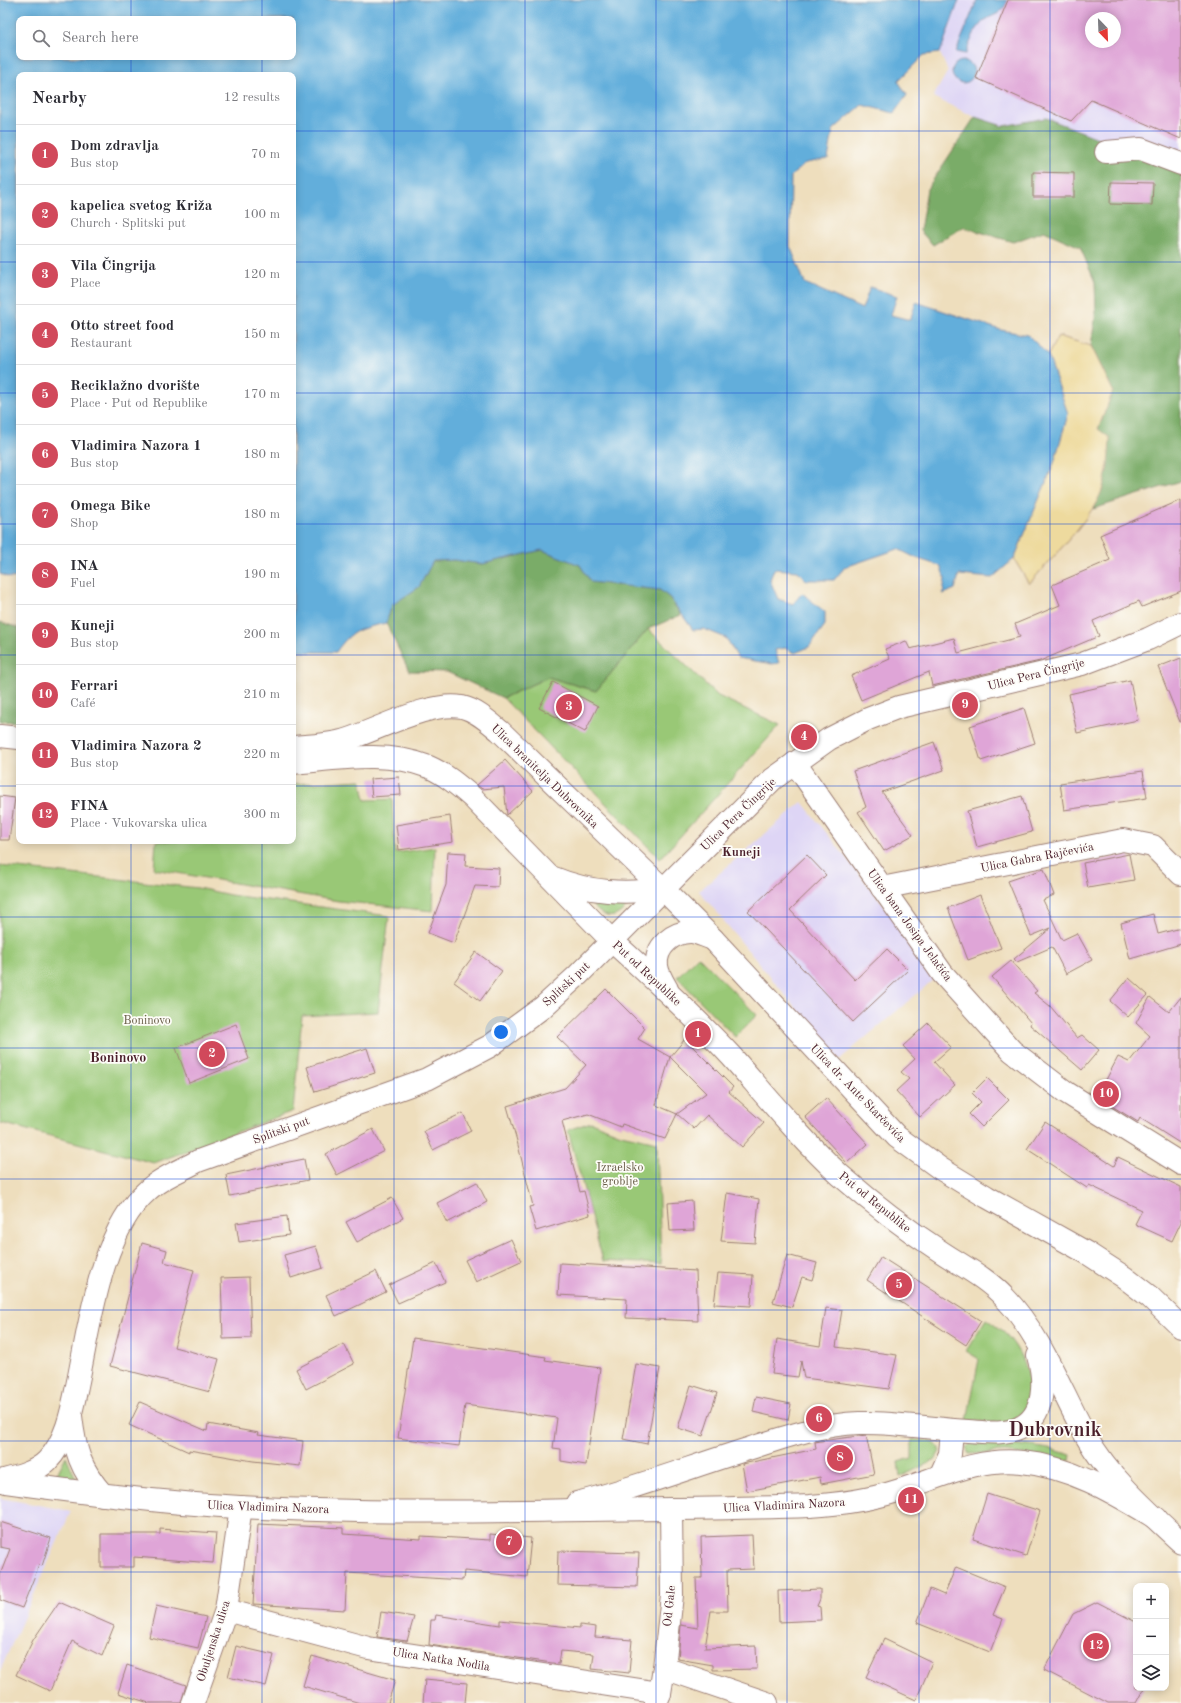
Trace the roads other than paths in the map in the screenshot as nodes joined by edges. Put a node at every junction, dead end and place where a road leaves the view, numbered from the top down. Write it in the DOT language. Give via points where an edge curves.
graph roads {
  1 [pos="1106,152"];
  2 [pos="1181,164"];
  3 [pos="1181,623"];
  4 [pos="0,736"];
  5 [pos="16,738"];
  6 [pos="296,747"];
  7 [pos="296,763"];
  8 [pos="795,763"];
  9 [pos="1181,874"];
  10 [pos="550,876"];
  11 [pos="663,888"];
  12 [pos="882,888"];
  13 [pos="713,939"];
  14 [pos="611,940"];
  15 [pos="667,990"];
  16 [pos="1181,1164"];
  17 [pos="1181,1327"];
  18 [pos="1033,1337"];
  19 [pos="71,1413"];
  20 [pos="952,1430"];
  21 [pos="941,1474"];
  22 [pos="666,1475"];
  23 [pos="0,1481"];
  24 [pos="103,1496"];
  25 [pos="241,1507"];
  26 [pos="671,1509"];
  27 [pos="537,1511"];
  28 [pos="1156,1518"];
  29 [pos="1181,1542"];
  30 [pos="226,1610"];
  31 [pos="664,1668"];
  32 [pos="658,1698"];
  33 [pos="193,1703"];
  34 [pos="767,1703"];
  1 -- 2 [label="main road" via="1141,149"];
  3 -- 8 [label="main road, Ulica Pera Čingrije" via="1082,664 900,707 874,716 829,739"];
  4 -- 5 [label="main road"];
  6 -- 11 [label="main road, Ulica branitelja Dubrovnika" via="341,741 425,711 445,707 472,710 500,731"];
  7 -- 10 [label="main road, Put od Republike" via="361,756 398,758 430,768 453,780 472,797"];
  8 -- 11 [label="main road, Ulica Pera Čingrije" via="773,780"];
  8 -- 12 [label="main road, Ulica bana Josipa Jelačića"];
  9 -- 12 [label="main road, Ulica Gabra Rajčevića" via="1154,846 1123,840"];
  10 -- 11 [label="main road" via="575,887 598,891 624,892"];
  10 -- 14 [label="main road, Put od Republike"];
  11 -- 13 [label="main road, Ulica dr. Ante Starčevića"];
  11 -- 14 [label="main road, Ulica Pera Čingrije"];
  12 -- 16 [label="main road, Ulica bana Josipa Jelačića" via="942,973 1012,1050 1067,1093"];
  13 -- 15 [label="main road" via="692,932 678,934 666,941 658,952 657,967"];
  13 -- 17 [label="main road, Ulica dr. Ante Starčevića" via="897,1137 947,1173 1118,1273 1150,1297"];
  14 -- 15 [label="main road, Put od Republike"];
  14 -- 19 [label="main road, Splitski put" via="543,1007 490,1046 426,1079 198,1161 148,1190 126,1216 114,1238 98,1288"];
  15 -- 18 [label="main road, Put od Republike" via="730,1055 809,1144 840,1174 898,1223 995,1288 1019,1314"];
  18 -- 20 [label="main road, Ulica Vladimira Nazora" via="1042,1379 1038,1411 1029,1422 1007,1432"];
  18 -- 28 [label="main road" via="1086,1437 1118,1481"];
  19 -- 23 [label="main road, Splitski put" via="57,1448 47,1461 34,1470"];
  19 -- 24 [label="main road, Splitski put" via="78,1459"];
  20 -- 21 [label="main road" via="950,1454"];
  20 -- 22 [label="main road, Ulica Vladimira Nazora" via="884,1423 830,1427 784,1438"];
  21 -- 26 [label="main road, Ulica Vladimira Nazora" via="878,1496 840,1504"];
  21 -- 28 [label="main road, Ulica Vladimira Nazora" via="989,1462 1049,1466 1104,1487"];
  22 -- 26 [label="main road, Od Gale"];
  22 -- 27 [label="main road, Ulica Vladimira Nazora" via="590,1500"];
  23 -- 24 [label="main road, Ulica Vladimira Nazora"];
  24 -- 25 [label="main road, Ulica Vladimira Nazora"];
  25 -- 27 [label="main road, Ulica Vladimira Nazora"];
  25 -- 30 [label="main road, Obuljenska ulica"];
  26 -- 27 [label="main road, Ulica Vladimira Nazora"];
  26 -- 31 [label="main road, Od Gale" via="672,1595"];
  28 -- 29 [label="main road"];
  30 -- 32 [label="main road, Ulica Natka Nodila" via="368,1648"];
  30 -- 33 [label="main road, Obuljenska ulica"];
  31 -- 32 [label="main road, Od Gale"];
  31 -- 34 [label="main road"];
}
